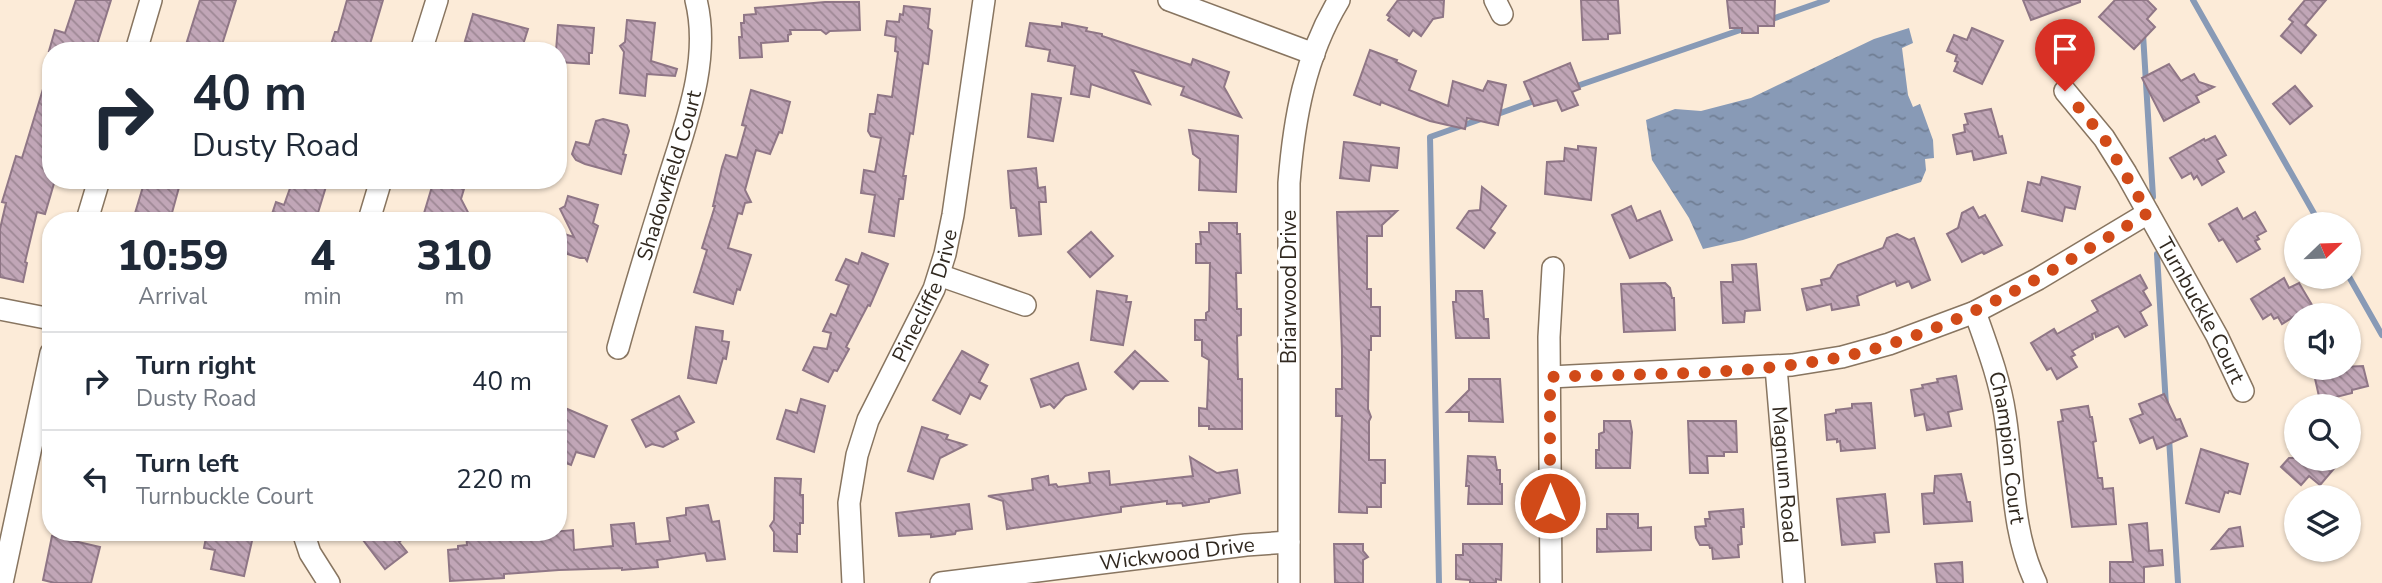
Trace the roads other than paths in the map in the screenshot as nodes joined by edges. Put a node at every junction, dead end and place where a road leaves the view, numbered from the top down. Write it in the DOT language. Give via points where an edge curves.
graph roads {
  1 [pos="151,0"];
  2 [pos="437,0"];
  3 [pos="696,0"];
  4 [pos="984,0"];
  5 [pos="1169,0"];
  6 [pos="1339,0"];
  7 [pos="139,42"];
  8 [pos="424,42"];
  9 [pos="1314,54"];
  10 [pos="2065,91"];
  11 [pos="96,189"];
  12 [pos="378,189"];
  13 [pos="89,212"];
  14 [pos="371,212"];
  15 [pos="2148,213"];
  16 [pos="1553,268"];
  17 [pos="939,275"];
  18 [pos="1025,305"];
  19 [pos="0,309"];
  20 [pos="1975,312"];
  21 [pos="42,318"];
  22 [pos="618,348"];
  23 [pos="1776,367"];
  24 [pos="1550,377"];
  25 [pos="2243,391"];
  26 [pos="42,395"];
  27 [pos="306,541"];
  28 [pos="1289,542"];
  29 [pos="2,583"];
  30 [pos="329,583"];
  31 [pos="853,583"];
  32 [pos="941,583"];
  33 [pos="1289,583"];
  34 [pos="1551,583"];
  35 [pos="1794,583"];
  36 [pos="2036,583"];
  1 -- 7 [label="street"];
  2 -- 8 [label="street"];
  3 -- 22 [label="street, Shadowfield Court" via="701,50 698,72"];
  4 -- 17 [label="street, Pinecliffe Drive" via="953,215"];
  5 -- 9 [label="street"];
  6 -- 9 [label="street, Briarwood Drive"];
  9 -- 28 [label="street, Briarwood Drive" via="1293,132 1289,183"];
  10 -- 15 [label="street, Turnbuckle Court" via="2104,138"];
  11 -- 13 [label="street"];
  12 -- 14 [label="street"];
  15 -- 20 [label="street"];
  15 -- 25 [label="street, Turnbuckle Court"];
  16 -- 24 [label="street"];
  17 -- 18 [label="street"];
  17 -- 31 [label="street, Pinecliffe Drive" via="868,420 857,455 849,503"];
  19 -- 21 [label="street"];
  20 -- 23 [label="street" via="1889,344"];
  20 -- 36 [label="street, Champion Court" via="2005,411 2018,531"];
  23 -- 24 [label="street"];
  23 -- 35 [label="street, Magnum Road"];
  24 -- 34 [label="street"];
  26 -- 29 [label="street"];
  27 -- 30 [label="street"];
  28 -- 32 [label="street, Wickwood Drive"];
  28 -- 33 [label="street, Briarwood Drive"];
}
